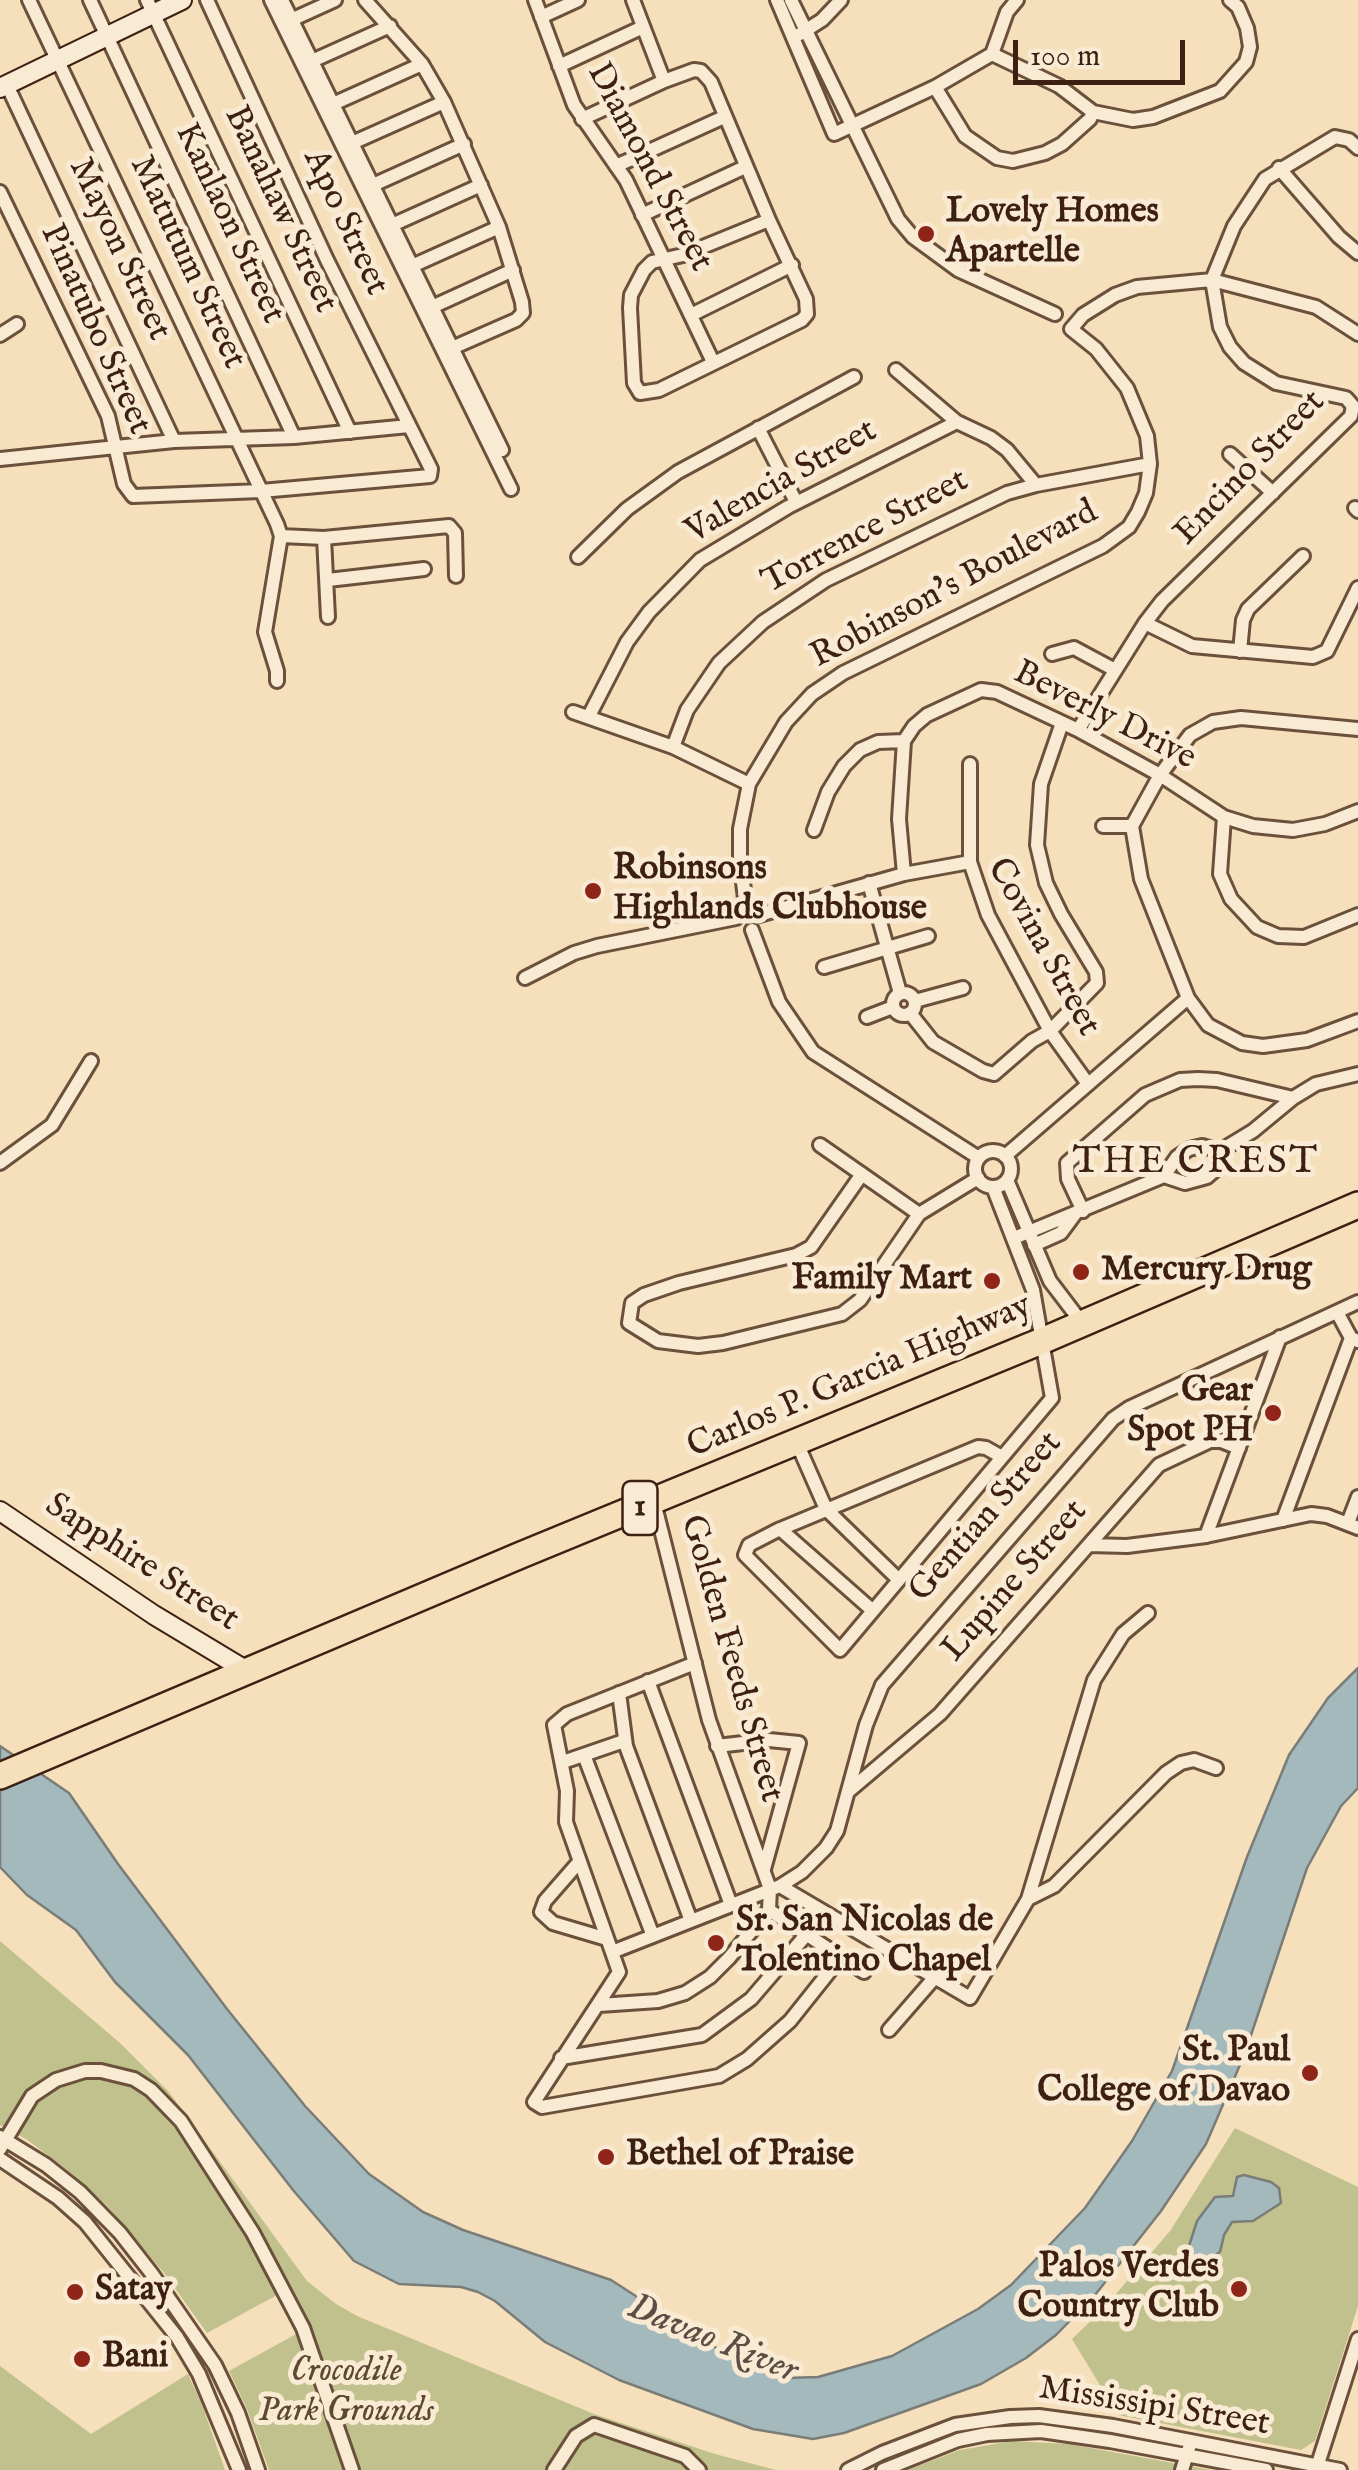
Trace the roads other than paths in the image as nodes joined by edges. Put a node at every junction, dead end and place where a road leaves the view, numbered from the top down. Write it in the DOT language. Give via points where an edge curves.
graph roads {
  1 [pos="29,0"];
  2 [pos="90,0"];
  3 [pos="182,0"];
  4 [pos="207,0"];
  5 [pos="271,0"];
  6 [pos="282,0"];
  7 [pos="336,0"];
  8 [pos="365,0"];
  9 [pos="535,0"];
  10 [pos="578,0"];
  11 [pos="633,0"];
  12 [pos="776,0"];
  13 [pos="791,0"];
  14 [pos="841,0"];
  15 [pos="1017,0"];
  16 [pos="1230,0"];
  17 [pos="150,7"];
  18 [pos="541,17"];
  19 [pos="292,20"];
  20 [pos="390,26"];
  21 [pos="643,27"];
  22 [pos="799,35"];
  23 [pos="107,36"];
  24 [pos="992,54"];
  25 [pos="58,60"];
  26 [pos="312,61"];
  27 [pos="422,64"];
  28 [pos="559,66"];
  29 [pos="664,81"];
  30 [pos="4,86"];
  31 [pos="936,87"];
  32 [pos="444,102"];
  33 [pos="333,104"];
  34 [pos="1093,112"];
  35 [pos="724,116"];
  36 [pos="582,119"];
  37 [pos="851,125"];
  38 [pos="352,143"];
  39 [pos="464,144"];
  40 [pos="1358,148"];
  41 [pos="616,166"];
  42 [pos="745,167"];
  43 [pos="1279,168"];
  44 [pos="372,185"];
  45 [pos="481,185"];
  46 [pos="0,192"];
  47 [pos="642,215"];
  48 [pos="769,220"];
  49 [pos="392,225"];
  50 [pos="498,227"];
  51 [pos="1358,254"];
  52 [pos="665,259"];
  53 [pos="792,265"];
  54 [pos="412,266"];
  55 [pos="513,270"];
  56 [pos="1212,280"];
  57 [pos="432,307"];
  58 [pos="1055,314"];
  59 [pos="691,315"];
  60 [pos="17,324"];
  61 [pos="1358,334"];
  62 [pos="0,335"];
  63 [pos="452,348"];
  64 [pos="713,362"];
  65 [pos="896,370"];
  66 [pos="854,378"];
  67 [pos="957,422"];
  68 [pos="409,426"];
  69 [pos="758,428"];
  70 [pos="350,432"];
  71 [pos="294,436"];
  72 [pos="235,438"];
  73 [pos="174,441"];
  74 [pos="116,446"];
  75 [pos="502,450"];
  76 [pos="1230,454"];
  77 [pos="0,460"];
  78 [pos="1150,464"];
  79 [pos="1036,484"];
  80 [pos="511,489"];
  81 [pos="261,491"];
  82 [pos="1273,493"];
  83 [pos="796,502"];
  84 [pos="281,536"];
  85 [pos="324,538"];
  86 [pos="1303,556"];
  87 [pos="578,557"];
  88 [pos="424,569"];
  89 [pos="456,576"];
  90 [pos="328,580"];
  91 [pos="1358,588"];
  92 [pos="328,616"];
  93 [pos="1145,622"];
  94 [pos="1240,651"];
  95 [pos="1052,654"];
  96 [pos="1115,670"];
  97 [pos="277,681"];
  98 [pos="572,712"];
  99 [pos="588,716"];
  100 [pos="1062,723"];
  101 [pos="1358,729"];
  102 [pos="1078,730"];
  103 [pos="904,741"];
  104 [pos="673,747"];
  105 [pos="970,764"];
  106 [pos="1160,776"];
  107 [pos="750,784"];
  108 [pos="1358,811"];
  109 [pos="1224,816"];
  110 [pos="1102,826"];
  111 [pos="1132,826"];
  112 [pos="814,830"];
  113 [pos="970,862"];
  114 [pos="904,874"];
  115 [pos="869,884"];
  116 [pos="746,907"];
  117 [pos="759,915"];
  118 [pos="1358,915"];
  119 [pos="736,918"];
  120 [pos="752,930"];
  121 [pos="928,936"];
  122 [pos="885,949"];
  123 [pos="824,967"];
  124 [pos="525,978"];
  125 [pos="963,988"];
  126 [pos="1188,998"];
  127 [pos="897,1000"];
  128 [pos="912,1007"];
  129 [pos="868,1017"];
  130 [pos="1358,1022"];
  131 [pos="1050,1031"];
  132 [pos="91,1061"];
  133 [pos="1358,1074"];
  134 [pos="1088,1084"];
  135 [pos="1293,1098"];
  136 [pos="820,1145"];
  137 [pos="1220,1152"];
  138 [pos="1005,1156"];
  139 [pos="979,1158"];
  140 [pos="0,1163"];
  141 [pos="862,1174"];
  142 [pos="1164,1176"];
  143 [pos="978,1178"];
  144 [pos="1007,1180"];
  145 [pos="993,1187"];
  146 [pos="1358,1204"];
  147 [pos="1079,1213"];
  148 [pos="919,1214"];
  149 [pos="1014,1238"];
  150 [pos="1031,1238"];
  151 [pos="1044,1268"];
  152 [pos="1029,1275"];
  153 [pos="1358,1302"];
  154 [pos="1337,1312"];
  155 [pos="1082,1323"];
  156 [pos="1280,1337"];
  157 [pos="1355,1339"];
  158 [pos="1044,1340"];
  159 [pos="796,1442"];
  160 [pos="1239,1448"];
  161 [pos="1002,1458"];
  162 [pos="1358,1497"];
  163 [pos="654,1502"];
  164 [pos="826,1509"];
  165 [pos="0,1510"];
  166 [pos="1283,1520"];
  167 [pos="1353,1526"];
  168 [pos="780,1529"];
  169 [pos="1206,1536"];
  170 [pos="1089,1544"];
  171 [pos="899,1580"];
  172 [pos="872,1610"];
  173 [pos="1148,1613"];
  174 [pos="695,1663"];
  175 [pos="247,1671"];
  176 [pos="648,1681"];
  177 [pos="619,1693"];
  178 [pos="624,1741"];
  179 [pos="718,1746"];
  180 [pos="584,1755"];
  181 [pos="562,1762"];
  182 [pos="1216,1768"];
  183 [pos="0,1776"];
  184 [pos="849,1792"];
  185 [pos="579,1862"];
  186 [pos="763,1870"];
  187 [pos="775,1888"];
  188 [pos="1028,1898"];
  189 [pos="731,1905"];
  190 [pos="769,1910"];
  191 [pos="691,1921"];
  192 [pos="806,1935"];
  193 [pos="653,1936"];
  194 [pos="610,1946"];
  195 [pos="841,1958"];
  196 [pos="864,1972"];
  197 [pos="936,1976"];
  198 [pos="599,2005"];
  199 [pos="889,2030"];
  200 [pos="561,2058"];
  201 [pos="2,2142"];
  202 [pos="0,2159"];
  203 [pos="120,2233"];
  204 [pos="105,2244"];
  205 [pos="1358,2339"];
  206 [pos="1072,2427"];
  207 [pos="1192,2441"];
  208 [pos="1212,2444"];
  209 [pos="1187,2455"];
  210 [pos="1205,2464"];
  211 [pos="1316,2467"];
  212 [pos="239,2470"];
  213 [pos="258,2470"];
  214 [pos="352,2470"];
  215 [pos="554,2470"];
  216 [pos="699,2470"];
  217 [pos="848,2470"];
  218 [pos="882,2470"];
  219 [pos="1182,2470"];
  220 [pos="1266,2470"];
  221 [pos="1340,2470"];
  1 -- 25 [label="street, Matutum Street"];
  2 -- 23 [label="street, Kanlaon Street"];
  3 -- 17 [label="street"];
  4 -- 68 [label="street, Apo Street"];
  5 -- 80 [label="street"];
  6 -- 19 [label="street"];
  7 -- 19 [label="street"];
  8 -- 20 [label="street"];
  9 -- 18 [label="street, Diamond Street"];
  10 -- 18 [label="street"];
  11 -- 21 [label="street"];
  12 -- 22 [label="street"];
  13 -- 22 [label="street"];
  14 -- 22 [label="street"];
  15 -- 24 [label="street"];
  16 -- 34 [label="street" via="1250,47 1238,74 1220,90 1154,117"];
  17 -- 23 [label="street"];
  17 -- 70 [label="street, Banahaw Street"];
  18 -- 28 [label="street, Diamond Street"];
  19 -- 26 [label="street"];
  20 -- 26 [label="street"];
  20 -- 27 [label="street"];
  21 -- 28 [label="street"];
  21 -- 29 [label="street"];
  22 -- 37 [label="street"];
  22 -- 37 [label="street" via="834,134"];
  23 -- 25 [label="street"];
  23 -- 71 [label="street, Kanlaon Street"];
  24 -- 31 [label="street"];
  24 -- 34 [label="street" via="1059,86"];
  25 -- 30 [label="street"];
  25 -- 72 [label="street, Matutum Street"];
  26 -- 33 [label="street"];
  27 -- 32 [label="street"];
  27 -- 33 [label="street"];
  28 -- 36 [label="street, Diamond Street"];
  29 -- 35 [label="street" via="701,70"];
  29 -- 36 [label="street"];
  30 -- 73 [label="street, Mayon Street"];
  31 -- 34 [label="street" via="965,136 1013,161 1062,144"];
  31 -- 37 [label="street"];
  32 -- 38 [label="street"];
  32 -- 39 [label="street"];
  33 -- 38 [label="street"];
  35 -- 41 [label="street"];
  35 -- 42 [label="street"];
  36 -- 41 [label="street, Diamond Street"];
  37 -- 58 [label="street" via="912,237 958,270"];
  38 -- 44 [label="street"];
  39 -- 44 [label="street"];
  39 -- 45 [label="street"];
  40 -- 43 [label="street" via="1334,137"];
  41 -- 47 [label="street, Diamond Street"];
  42 -- 47 [label="street"];
  42 -- 48 [label="street"];
  43 -- 51 [label="street"];
  43 -- 56 [label="street" via="1247,202"];
  44 -- 49 [label="street"];
  45 -- 49 [label="street"];
  45 -- 50 [label="street"];
  46 -- 74 [label="street, Pinatubo Street" via="108,416"];
  47 -- 52 [label="street, Diamond Street"];
  48 -- 52 [label="street"];
  48 -- 53 [label="street"];
  49 -- 54 [label="street"];
  50 -- 54 [label="street"];
  50 -- 55 [label="street"];
  52 -- 59 [label="street, Diamond Street"];
  52 -- 64 [label="street" via="648,266 631,295 640,393"];
  53 -- 59 [label="street"];
  53 -- 64 [label="street" via="807,314"];
  54 -- 57 [label="street"];
  55 -- 57 [label="street"];
  55 -- 63 [label="street" via="523,313"];
  56 -- 61 [label="street" via="1316,308"];
  56 -- 78 [label="street, Robinson's Boulevard" via="1137,287 1094,307 1071,330 1127,388 1148,436"];
  56 -- 82 [label="street, Encino Street" via="1220,327 1244,363 1276,383 1335,394 1353,406 1346,422"];
  57 -- 63 [label="street"];
  59 -- 64 [label="street, Diamond Street"];
  60 -- 62 [label="street"];
  63 -- 75 [label="street"];
  65 -- 67 [label="street"];
  66 -- 69 [label="street"];
  67 -- 79 [label="street" via="1007,450"];
  67 -- 83 [label="street, Valencia Street"];
  68 -- 70 [label="street"];
  68 -- 81 [label="street, Apo Street" via="430,476"];
  69 -- 83 [label="street"];
  69 -- 87 [label="street" via="652,488"];
  70 -- 71 [label="street"];
  71 -- 72 [label="street"];
  72 -- 73 [label="street"];
  72 -- 81 [label="street, Matutum Street"];
  73 -- 74 [label="street"];
  74 -- 77 [label="street"];
  74 -- 81 [label="street, Pinatubo Street" via="129,493 138,496"];
  76 -- 82 [label="street"];
  78 -- 79 [label="street, Torrence Street"];
  78 -- 107 [label="street, Robinson's Boulevard" via="1146,494 1118,537 825,684 786,722"];
  79 -- 104 [label="street, Torrence Street" via="875,556 789,603 719,663 687,710"];
  81 -- 84 [label="street, Matutum Street"];
  82 -- 93 [label="street, Encino Street"];
  83 -- 99 [label="street, Valencia Street" via="720,546 671,587 628,642"];
  84 -- 85 [label="street"];
  84 -- 97 [label="street" via="264,632"];
  85 -- 89 [label="street" via="449,526"];
  85 -- 90 [label="street"];
  86 -- 94 [label="street" via="1245,614"];
  88 -- 90 [label="street"];
  90 -- 92 [label="street"];
  91 -- 94 [label="street" via="1324,654"];
  93 -- 94 [label="street" via="1192,646"];
  93 -- 96 [label="street, Encino Street"];
  95 -- 96 [label="street" via="1074,648"];
  96 -- 102 [label="street, Encino Street"];
  98 -- 99 [label="street"];
  99 -- 104 [label="street"];
  100 -- 102 [label="street, Beverly Drive"];
  100 -- 103 [label="street, Beverly Drive" via="980,690 927,715"];
  100 -- 131 [label="street" via="1041,784 1037,845 1046,882 1098,978"];
  101 -- 106 [label="street" via="1240,718 1212,722 1190,735"];
  102 -- 106 [label="street, Beverly Drive"];
  103 -- 112 [label="street" via="860,750 828,792"];
  103 -- 114 [label="street" via="898,819"];
  104 -- 107 [label="street"];
  105 -- 113 [label="street"];
  106 -- 109 [label="street, Beverly Drive"];
  106 -- 111 [label="street"];
  107 -- 116 [label="street, Robinson's Boulevard" via="740,829"];
  108 -- 109 [label="street, Beverly Drive" via="1293,830"];
  109 -- 118 [label="street" via="1220,874 1257,927 1304,937"];
  110 -- 111 [label="street"];
  111 -- 126 [label="street" via="1142,879"];
  113 -- 114 [label="street, Covina Street"];
  113 -- 131 [label="street, Covina Street" via="988,915"];
  114 -- 115 [label="street, Covina Street"];
  115 -- 117 [label="street, Covina Street"];
  115 -- 122 [label="street"];
  116 -- 117 [label="street"];
  116 -- 119 [label="street"];
  117 -- 120 [label="street"];
  119 -- 120 [label="street" via="742,929"];
  119 -- 124 [label="street" via="597,946"];
  120 -- 139 [label="street" via="779,1002 814,1052"];
  121 -- 122 [label="street"];
  122 -- 123 [label="street"];
  122 -- 127 [label="street"];
  125 -- 128 [label="street"];
  126 -- 130 [label="street" via="1222,1035 1264,1046"];
  126 -- 134 [label="street"];
  127 -- 128 [label="street" via="909,994"];
  127 -- 129 [label="street"];
  128 -- 131 [label="street" via="933,1042 988,1074"];
  131 -- 134 [label="street, Covina Street"];
  132 -- 140 [label="street" via="52,1125"];
  133 -- 135 [label="street" via="1316,1084"];
  134 -- 138 [label="street"];
  135 -- 137 [label="street"];
  135 -- 147 [label="street" via="1198,1079 1145,1095 1067,1163"];
  136 -- 141 [label="street"];
  137 -- 142 [label="street" via="1189,1149"];
  137 -- 142 [label="street" via="1207,1177 1185,1183"];
  138 -- 139 [label="street" via="994,1151"];
  138 -- 144 [label="street"];
  139 -- 143 [label="street"];
  141 -- 148 [label="street"];
  141 -- 148 [label="street" via="804,1252 644,1295 632,1303 628,1318 634,1328 683,1346 842,1314 860,1300"];
  142 -- 147 [label="street"];
  143 -- 145 [label="street"];
  143 -- 148 [label="street"];
  144 -- 145 [label="street"];
  144 -- 150 [label="street"];
  145 -- 149 [label="street"];
  146 -- 155 [label="highway, Carlos P. Garcia Highway / 1"];
  147 -- 150 [label="street" via="1061,1234"];
  149 -- 150 [label="street"];
  149 -- 152 [label="street"];
  150 -- 151 [label="street"];
  151 -- 152 [label="street"];
  151 -- 155 [label="street"];
  152 -- 158 [label="street"];
  153 -- 154 [label="street, Gentian Street"];
  154 -- 156 [label="street, Gentian Street"];
  154 -- 157 [label="street"];
  155 -- 158 [label="highway, Carlos P. Garcia Highway / 1"];
  156 -- 160 [label="street"];
  156 -- 184 [label="street, Gentian Street" via="1112,1419 882,1685"];
  157 -- 166 [label="street"];
  158 -- 159 [label="highway, Carlos P. Garcia Highway / 1"];
  158 -- 161 [label="street" via="1053,1397"];
  159 -- 163 [label="highway, Carlos P. Garcia Highway / 1"];
  159 -- 164 [label="street"];
  160 -- 169 [label="street"];
  160 -- 170 [label="street, Lupine Street" via="1210,1440 1166,1460"];
  161 -- 164 [label="street" via="980,1447"];
  161 -- 171 [label="street"];
  162 -- 167 [label="street"];
  163 -- 174 [label="street, Golden Feeds Street"];
  163 -- 175 [label="highway, Carlos P. Garcia Highway / 1"];
  164 -- 168 [label="street"];
  164 -- 171 [label="street"];
  165 -- 175 [label="street, Sapphire Street"];
  166 -- 167 [label="street" via="1320,1515"];
  166 -- 169 [label="street"];
  168 -- 172 [label="street"];
  168 -- 172 [label="street" via="749,1545 745,1555 840,1650"];
  169 -- 170 [label="street" via="1110,1548"];
  170 -- 184 [label="street, Lupine Street" via="940,1714"];
  171 -- 172 [label="street"];
  173 -- 188 [label="street" via="1116,1643 1094,1680"];
  174 -- 176 [label="street"];
  174 -- 179 [label="street, Golden Feeds Street"];
  175 -- 183 [label="highway, Carlos P. Garcia Highway / 1"];
  176 -- 177 [label="street"];
  176 -- 189 [label="street"];
  177 -- 178 [label="street"];
  177 -- 181 [label="street" via="554,1725"];
  178 -- 180 [label="street"];
  178 -- 191 [label="street"];
  179 -- 186 [label="street, Golden Feeds Street"];
  179 -- 186 [label="street" via="799,1743"];
  180 -- 181 [label="street"];
  180 -- 193 [label="street"];
  181 -- 185 [label="street" via="566,1822"];
  182 -- 188 [label="street" via="1194,1760 1166,1773 1054,1886"];
  184 -- 187 [label="street, Gentian Street" via="832,1840"];
  185 -- 194 [label="street"];
  185 -- 194 [label="street" via="541,1912"];
  186 -- 187 [label="street, Golden Feeds Street"];
  187 -- 189 [label="street, Gentian Street"];
  187 -- 190 [label="street"];
  187 -- 197 [label="street"];
  188 -- 197 [label="street" via="970,1998"];
  189 -- 191 [label="street, Gentian Street"];
  190 -- 192 [label="street"];
  190 -- 198 [label="street" via="710,1977 685,1993"];
  191 -- 193 [label="street, Gentian Street"];
  192 -- 195 [label="street"];
  192 -- 200 [label="street" via="752,2000 702,2036"];
  193 -- 194 [label="street, Gentian Street"];
  194 -- 198 [label="street" via="618,1976"];
  195 -- 196 [label="street"];
  195 -- 200 [label="street" via="790,2021 719,2076 542,2107 534,2102"];
  197 -- 199 [label="street"];
  198 -- 200 [label="street"];
  201 -- 203 [label="street" via="68,2183"];
  201 -- 214 [label="street" via="32,2096 69,2075 117,2074 152,2090 254,2233 302,2328"];
  202 -- 204 [label="street" via="58,2198"];
  203 -- 204 [label="street"];
  203 -- 213 [label="street" via="215,2365"];
  204 -- 212 [label="street" via="199,2374"];
  205 -- 211 [label="street"];
  206 -- 207 [label="street, Mississipi Street"];
  206 -- 209 [label="street, Mississipi Street"];
  206 -- 217 [label="street, Mississipi Street" via="1010,2417 955,2425"];
  206 -- 218 [label="street, Mississipi Street" via="987,2434"];
  207 -- 208 [label="street, Mississipi Street"];
  207 -- 209 [label="street"];
  208 -- 210 [label="street"];
  208 -- 211 [label="street, Mississipi Street"];
  209 -- 210 [label="street, Mississipi Street"];
  209 -- 219 [label="street"];
  210 -- 220 [label="street, Mississipi Street"];
  211 -- 221 [label="street, Mississipi Street"];
  215 -- 216 [label="street" via="576,2436 594,2425 685,2456"];
}
